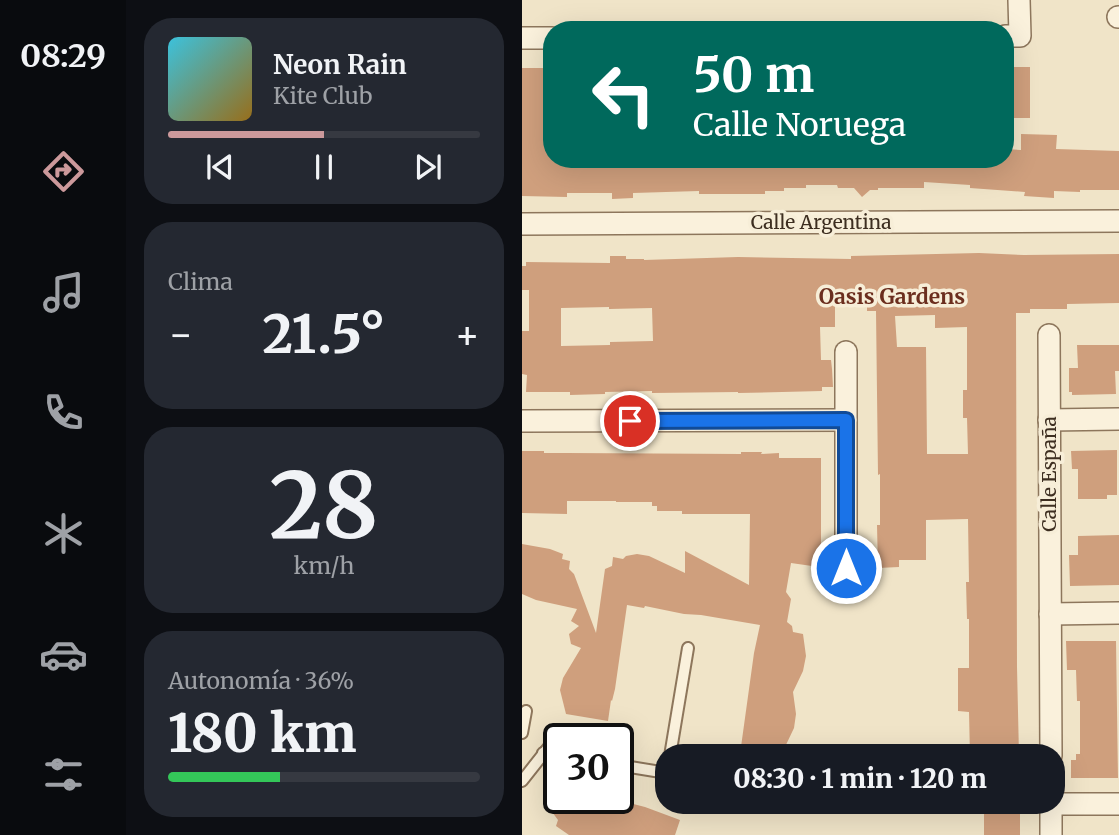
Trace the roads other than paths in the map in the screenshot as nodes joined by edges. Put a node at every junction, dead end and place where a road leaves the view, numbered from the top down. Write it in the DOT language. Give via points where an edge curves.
graph roads {
  1 [pos="1019,0"];
  2 [pos="1014,26"];
  3 [pos="522,38"];
  4 [pos="543,38"];
  5 [pos="1119,221"];
  6 [pos="522,224"];
  7 [pos="1049,335"];
  8 [pos="846,352"];
  9 [pos="1119,419"];
  10 [pos="846,420"];
  11 [pos="1049,420"];
  12 [pos="522,421"];
  13 [pos="846,568"];
  14 [pos="1119,613"];
  15 [pos="1050,614"];
  16 [pos="688,648"];
  17 [pos="526,710"];
  18 [pos="522,733"];
  19 [pos="672,744"];
  20 [pos="1051,744"];
  21 [pos="543,753"];
  22 [pos="634,768"];
  23 [pos="655,772"];
  24 [pos="523,778"];
  25 [pos="1065,803"];
  26 [pos="1119,804"];
  27 [pos="1051,814"];
  28 [pos="1051,835"];
  1 -- 2 [label="street"];
  3 -- 4 [label="street"];
  5 -- 6 [label="street, Calle Argentina"];
  7 -- 11 [label="street, Calle España"];
  8 -- 10 [label="street"];
  9 -- 11 [label="street"];
  10 -- 12 [label="street"];
  10 -- 13 [label="street"];
  11 -- 15 [label="street, Calle España"];
  14 -- 15 [label="street"];
  15 -- 20 [label="street, Calle España"];
  16 -- 19 [label="lane"];
  17 -- 18 [label="lane"];
  21 -- 24 [label="lane"];
  22 -- 23 [label="lane"];
  25 -- 26 [label="street"];
  27 -- 28 [label="street"];
}
